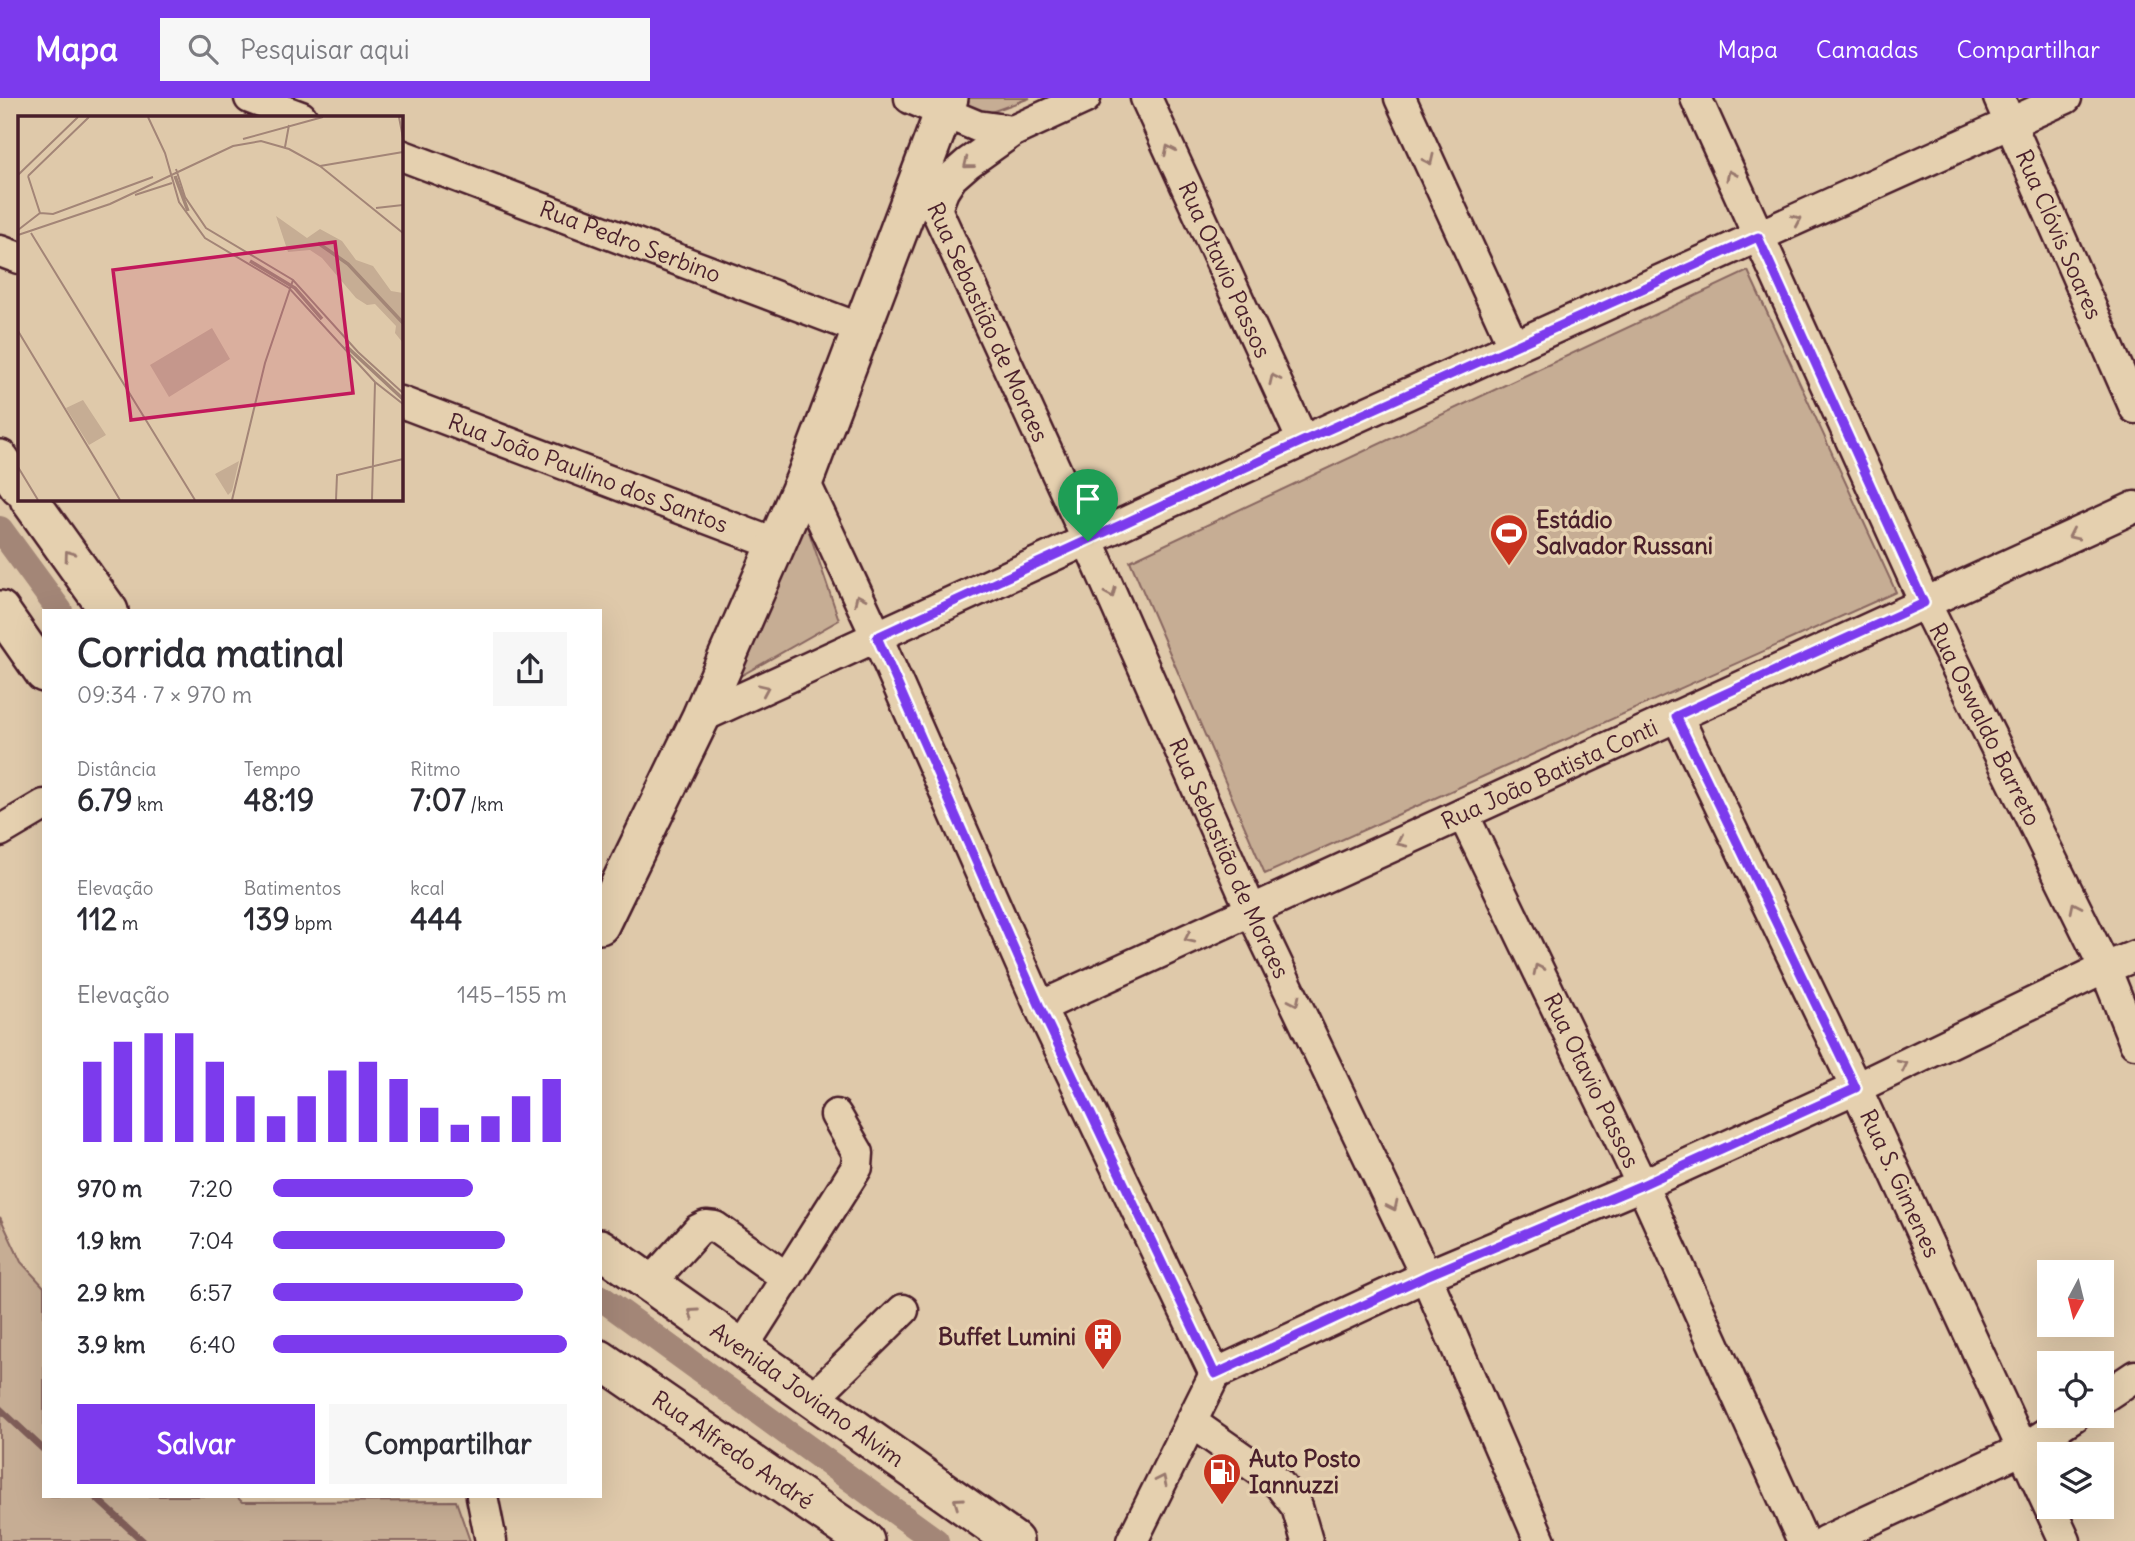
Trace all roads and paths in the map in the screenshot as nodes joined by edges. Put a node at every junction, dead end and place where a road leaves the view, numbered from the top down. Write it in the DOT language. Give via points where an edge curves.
graph roads {
  1 [pos="250,98"];
  2 [pos="910,98"];
  3 [pos="1085,98"];
  4 [pos="1146,98"];
  5 [pos="1400,98"];
  6 [pos="1696,98"];
  7 [pos="2066,98"];
  8 [pos="946,104"];
  9 [pos="2005,110"];
  10 [pos="298,116"];
  11 [pos="1013,131"];
  12 [pos="402,155"];
  13 [pos="920,174"];
  14 [pos="936,209"];
  15 [pos="1758,237"];
  16 [pos="0,251"];
  17 [pos="18,258"];
  18 [pos="861,329"];
  19 [pos="1514,347"];
  20 [pos="402,402"];
  21 [pos="2135,408"];
  22 [pos="1303,441"];
  23 [pos="0,459"];
  24 [pos="804,481"];
  25 [pos="18,485"];
  26 [pos="30,500"];
  27 [pos="2135,507"];
  28 [pos="1088,541"];
  29 [pos="775,544"];
  30 [pos="1924,603"];
  31 [pos="108,609"];
  32 [pos="0,610"];
  33 [pos="877,637"];
  34 [pos="42,670"];
  35 [pos="1676,716"];
  36 [pos="701,717"];
  37 [pos="42,806"];
  38 [pos="1463,814"];
  39 [pos="0,831"];
  40 [pos="1251,910"];
  41 [pos="602,921"];
  42 [pos="2135,956"];
  43 [pos="2105,968"];
  44 [pos="1040,1007"];
  45 [pos="2135,1044"];
  46 [pos="1856,1088"];
  47 [pos="836,1115"];
  48 [pos="1642,1185"];
  49 [pos="602,1249"];
  50 [pos="1426,1276"];
  51 [pos="787,1278"];
  52 [pos="649,1283"];
  53 [pos="903,1310"];
  54 [pos="742,1348"];
  55 [pos="602,1360"];
  56 [pos="1215,1374"];
  57 [pos="2135,1376"];
  58 [pos="2114,1390"];
  59 [pos="812,1399"];
  60 [pos="1191,1422"];
  61 [pos="2055,1428"];
  62 [pos="2023,1449"];
  63 [pos="482,1498"];
  64 [pos="491,1541"];
  65 [pos="865,1541"];
  66 [pos="1014,1541"];
  67 [pos="1132,1541"];
  68 [pos="1307,1541"];
  69 [pos="1540,1541"];
  70 [pos="1804,1541"];
  71 [pos="1825,1541"];
  72 [pos="2065,1541"];
  1 -- 10 [label="street"];
  2 -- 8 [label="street"];
  3 -- 11 [label="street"];
  22 -- 4 [label="street, Rua Otavio Passos, one-way"];
  5 -- 19 [label="street, one-way"];
  15 -- 6 [label="street, Rua Oswaldo Barreto, one-way"];
  7 -- 9 [label="street"];
  8 -- 11 [label="street" via="977,126"];
  8 -- 13 [label="main road"];
  15 -- 9 [label="street, one-way"];
  9 -- 21 [label="street, Rua Clóvis Soares"];
  11 -- 14 [label="street, one-way" via="952,177"];
  12 -- 18 [label="street, Rua Pedro Serbino"];
  13 -- 14 [label="street, Rua Sebastião de Moraes"];
  13 -- 18 [label="main road"];
  14 -- 28 [label="street, Rua Sebastião de Moraes"];
  15 -- 19 [label="street"];
  15 -- 30 [label="street, Rua Oswaldo Barreto"];
  16 -- 17 [label="street"];
  18 -- 24 [label="main road"];
  19 -- 22 [label="street"];
  20 -- 29 [label="street, Rua João Paulino dos Santos"];
  22 -- 28 [label="street"];
  23 -- 25 [label="main road"];
  24 -- 29 [label="main road"];
  33 -- 24 [label="street, one-way"];
  31 -- 26 [label="main road, one-way"];
  27 -- 30 [label="street, Rua João Batista Conti, one-way"];
  28 -- 33 [label="street"];
  28 -- 40 [label="street, Rua Sebastião de Moraes, one-way"];
  29 -- 36 [label="main road"];
  30 -- 35 [label="street, Rua João Batista Conti"];
  43 -- 30 [label="street, Rua Oswaldo Barreto, one-way"];
  32 -- 34 [label="main road"];
  36 -- 33 [label="street, one-way"];
  33 -- 44 [label="street"];
  35 -- 38 [label="street, Rua João Batista Conti"];
  35 -- 46 [label="street, Rua S. Gimenes"];
  36 -- 41 [label="main road"];
  37 -- 39 [label="street"];
  38 -- 40 [label="street, Rua João Batista Conti, one-way"];
  48 -- 38 [label="street, Rua Otavio Passos, one-way"];
  40 -- 44 [label="street, Rua João Batista Conti, one-way"];
  40 -- 50 [label="street, Rua Sebastião de Moraes, one-way"];
  42 -- 43 [label="street"];
  43 -- 45 [label="street, Rua Oswaldo Barreto"];
  46 -- 43 [label="street, one-way"];
  44 -- 56 [label="street"];
  46 -- 48 [label="street"];
  46 -- 62 [label="street, Rua S. Gimenes"];
  47 -- 51 [label="street" via="858,1153 857,1167"];
  48 -- 50 [label="street"];
  48 -- 70 [label="street, Rua Otavio Passos"];
  49 -- 52 [label="main road, Avenida Joviano Alvim"];
  50 -- 56 [label="street"];
  50 -- 69 [label="street, Rua Sebastião de Moraes"];
  51 -- 52 [label="street" via="715,1227 706,1226"];
  51 -- 54 [label="street"];
  54 -- 52 [label="main road, Avenida Joviano Alvim, one-way"];
  53 -- 59 [label="street"];
  54 -- 59 [label="main road, Avenida Joviano Alvim"];
  55 -- 65 [label="main road, Rua Alfredo André"];
  56 -- 60 [label="street"];
  57 -- 58 [label="street"];
  66 -- 59 [label="main road, Avenida Joviano Alvim, one-way"];
  67 -- 60 [label="street, one-way"];
  60 -- 68 [label="street" via="1279,1484 1297,1507"];
  61 -- 62 [label="street"];
  62 -- 71 [label="street"];
  62 -- 72 [label="street, Rua S. Gimenes"];
  63 -- 64 [label="street"];
}
